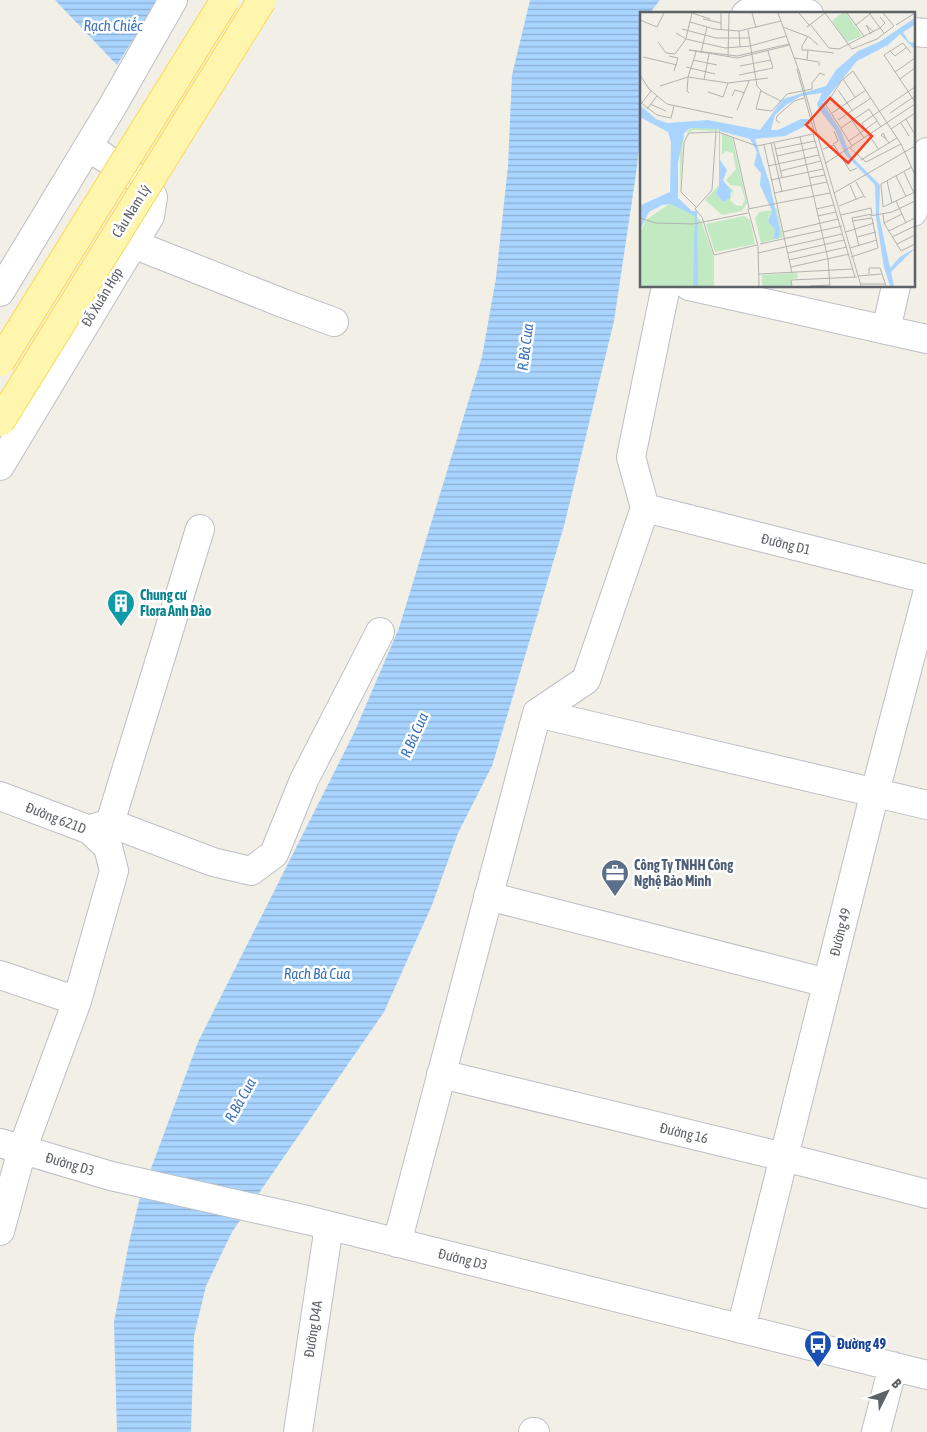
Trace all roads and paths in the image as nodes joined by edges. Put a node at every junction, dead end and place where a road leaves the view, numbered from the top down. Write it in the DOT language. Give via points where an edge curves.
graph roads {
  1 [pos="173,0"];
  2 [pos="225,0"];
  3 [pos="262,0"];
  4 [pos="749,12"];
  5 [pos="800,12"];
  6 [pos="914,32"];
  7 [pos="927,34"];
  8 [pos="88,147"];
  9 [pos="927,152"];
  10 [pos="914,208"];
  11 [pos="133,244"];
  12 [pos="666,288"];
  13 [pos="698,288"];
  14 [pos="896,288"];
  15 [pos="0,292"];
  16 [pos="334,322"];
  17 [pos="886,330"];
  18 [pos="927,339"];
  19 [pos="0,362"];
  20 [pos="0,422"];
  21 [pos="0,466"];
  22 [pos="644,508"];
  23 [pos="200,529"];
  24 [pos="927,579"];
  25 [pos="927,594"];
  26 [pos="380,632"];
  27 [pos="537,713"];
  28 [pos="875,792"];
  29 [pos="0,796"];
  30 [pos="927,805"];
  31 [pos="102,833"];
  32 [pos="488,896"];
  33 [pos="0,975"];
  34 [pos="827,983"];
  35 [pos="77,1001"];
  36 [pos="441,1074"];
  37 [pos="11,1146"];
  38 [pos="784,1157"];
  39 [pos="927,1193"];
  40 [pos="318,1223"];
  41 [pos="0,1231"];
  42 [pos="397,1243"];
  43 [pos="741,1329"];
  44 [pos="893,1366"];
  45 [pos="927,1375"];
  46 [pos="298,1432"];
  47 [pos="876,1432"];
  1 -- 8 [label="street"];
  2 -- 19 [label="main road, bridge"];
  3 -- 20 [label="main road, Cầu Nam Lý, bridge"];
  4 -- 5 [label="street" via="763,4"];
  6 -- 7 [label="street"];
  8 -- 11 [label="street, Đỗ Xuân Hợp" via="146,184 153,197 150,216"];
  8 -- 15 [label="street"];
  9 -- 10 [label="street"];
  11 -- 16 [label="street"];
  11 -- 21 [label="street, Đỗ Xuân Hợp"];
  12 -- 22 [label="street" via="631,457"];
  13 -- 17 [label="street"];
  14 -- 17 [label="street"];
  17 -- 18 [label="street"];
  22 -- 24 [label="street, Đường D1"];
  22 -- 27 [label="street" via="586,680"];
  23 -- 31 [label="street"];
  25 -- 28 [label="street, Đường 49"];
  26 -- 31 [label="street, Đường 621D" via="304,780 274,854 251,871"];
  27 -- 28 [label="street"];
  27 -- 32 [label="street"];
  28 -- 30 [label="street"];
  28 -- 34 [label="street, Đường 49"];
  29 -- 31 [label="street, Đường 621D"];
  31 -- 35 [label="street" via="114,871"];
  32 -- 34 [label="street"];
  32 -- 36 [label="street"];
  33 -- 35 [label="street"];
  34 -- 38 [label="street, Đường 49"];
  35 -- 37 [label="street"];
  36 -- 38 [label="street, Đường 16"];
  36 -- 42 [label="street"];
  37 -- 40 [label="street, Đường D3" via="111,1176"];
  37 -- 41 [label="street"];
  38 -- 39 [label="street, Đường 16"];
  38 -- 43 [label="street, Đường 49"];
  40 -- 42 [label="street, Đường D3"];
  40 -- 46 [label="street, Đường D4A"];
  42 -- 43 [label="street, Đường D3"];
  43 -- 44 [label="street, Đường D3"];
  44 -- 45 [label="street, Đường D3"];
  44 -- 47 [label="street"];
}
